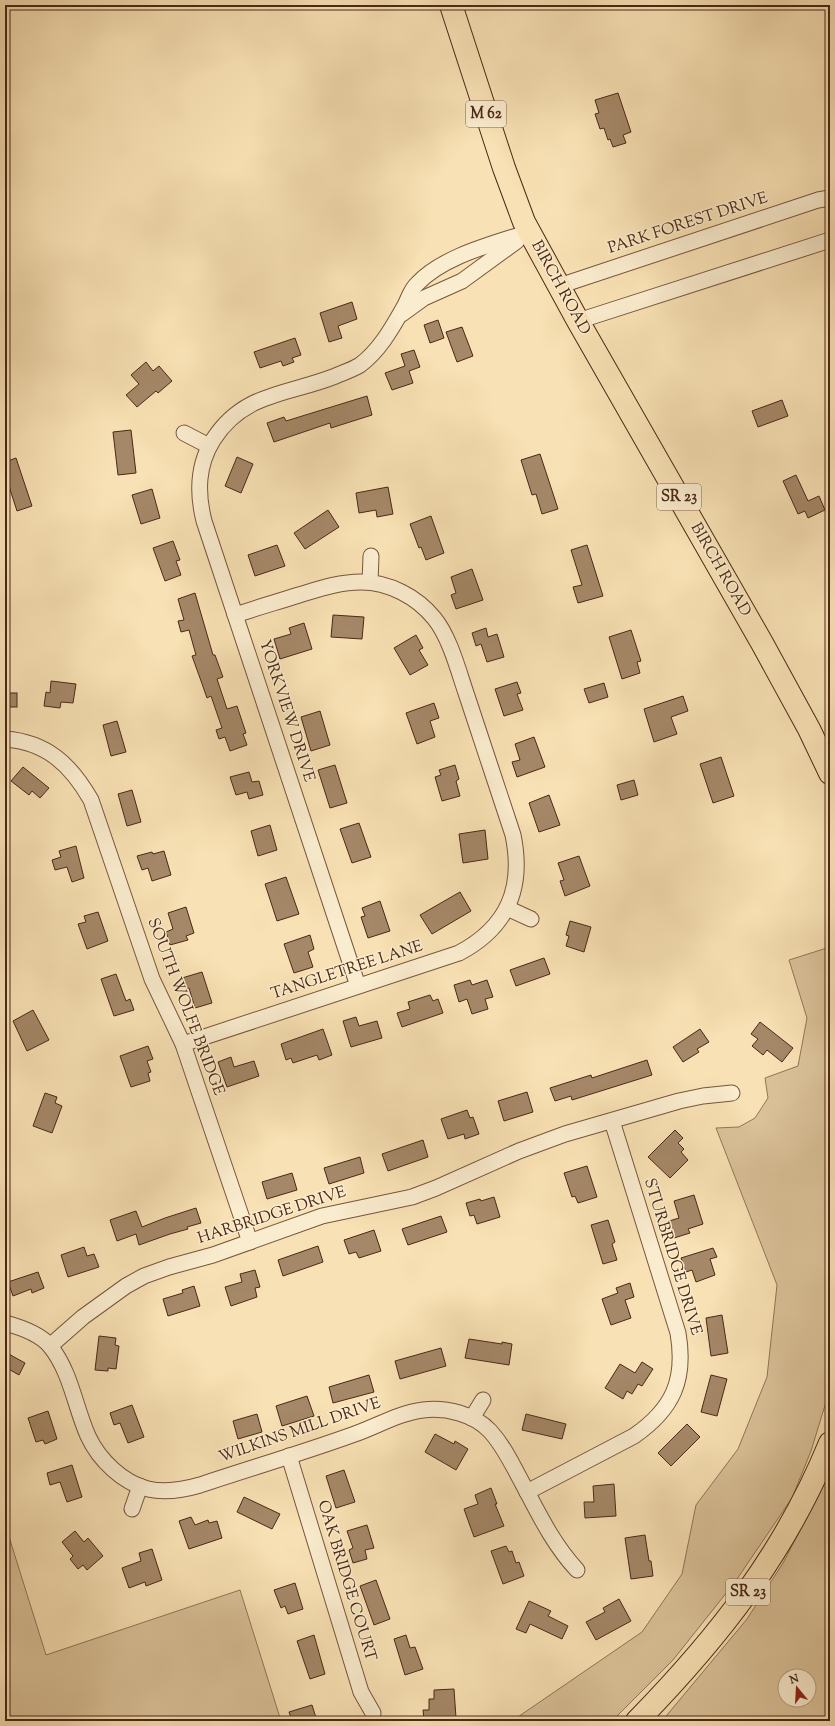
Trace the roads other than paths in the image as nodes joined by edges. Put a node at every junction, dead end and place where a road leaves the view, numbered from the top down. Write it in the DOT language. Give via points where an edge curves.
graph roads {
  1 [pos="451,5"];
  2 [pos="830,198"];
  3 [pos="526,227"];
  4 [pos="830,240"];
  5 [pos="450,261"];
  6 [pos="462,281"];
  7 [pos="559,286"];
  8 [pos="399,316"];
  9 [pos="578,321"];
  10 [pos="184,434"];
  11 [pos="209,446"];
  12 [pos="371,556"];
  13 [pos="370,582"];
  14 [pos="235,615"];
  15 [pos="5,739"];
  16 [pos="830,773"];
  17 [pos="507,908"];
  18 [pos="531,919"];
  19 [pos="358,986"];
  20 [pos="183,1044"];
  21 [pos="732,1093"];
  22 [pos="612,1121"];
  23 [pos="250,1242"];
  24 [pos="5,1322"];
  25 [pos="50,1346"];
  26 [pos="483,1400"];
  27 [pos="472,1418"];
  28 [pos="830,1443"];
  29 [pos="289,1456"];
  30 [pos="140,1486"];
  31 [pos="527,1492"];
  32 [pos="132,1509"];
  33 [pos="577,1570"];
  34 [pos="373,1714"];
  35 [pos="637,1721"];
  1 -- 3 [label="main road, M 62"];
  2 -- 7 [label="street, PARK FOREST DRIVE"];
  3 -- 5 [label="street, YORKVIEW DRIVE"];
  3 -- 6 [label="street"];
  3 -- 7 [label="main road, BIRCH ROAD / SR 23"];
  4 -- 9 [label="street"];
  5 -- 6 [label="street"];
  5 -- 8 [label="street, YORKVIEW DRIVE" via="416,284"];
  6 -- 8 [label="street" via="424,298"];
  7 -- 9 [label="main road, BIRCH ROAD / SR 23"];
  8 -- 11 [label="street, YORKVIEW DRIVE" via="371,356 359,365 327,379 257,400 238,411 224,424"];
  9 -- 16 [label="main road, BIRCH ROAD / SR 23" via="762,642 810,729"];
  10 -- 11 [label="street"];
  11 -- 14 [label="street, YORKVIEW DRIVE" via="199,479 199,503"];
  12 -- 13 [label="street"];
  13 -- 14 [label="street, TANGLETREE LANE" via="345,582"];
  13 -- 17 [label="street, TANGLETREE LANE" via="400,591 415,600 435,619 444,634 513,835 517,870"];
  14 -- 19 [label="street, YORKVIEW DRIVE"];
  15 -- 20 [label="street, SOUTH WOLFE BRIDGE" via="35,745 55,756 72,771 91,800 152,979"];
  17 -- 18 [label="street"];
  17 -- 19 [label="street, TANGLETREE LANE" via="492,929 459,953"];
  19 -- 20 [label="street, TANGLETREE LANE"];
  20 -- 23 [label="street, SOUTH WOLFE BRIDGE"];
  21 -- 22 [label="street, HARBRIDGE DRIVE" via="679,1101"];
  22 -- 23 [label="street, HARBRIDGE DRIVE" via="565,1134 519,1151 418,1195 322,1216"];
  22 -- 31 [label="street, STURBRIDGE DRIVE" via="678,1333 681,1365 677,1383 670,1400 650,1425 634,1436"];
  23 -- 25 [label="street, HARBRIDGE DRIVE" via="138,1279 102,1302"];
  24 -- 25 [label="street, WILKINS MILL DRIVE" via="22,1328"];
  25 -- 30 [label="street, WILKINS MILL DRIVE" via="61,1363 88,1436 97,1452 124,1478"];
  26 -- 27 [label="street"];
  27 -- 29 [label="street, WILKINS MILL DRIVE" via="443,1409 399,1415 354,1435"];
  27 -- 31 [label="street, WILKINS MILL DRIVE" via="490,1431"];
  28 -- 35 [label="main road, SR 23" via="812,1486 757,1581 720,1631"];
  29 -- 30 [label="street, WILKINS MILL DRIVE" via="184,1489 170,1491"];
  29 -- 34 [label="street, OAK BRIDGE COURT" via="361,1692"];
  30 -- 32 [label="street"];
  31 -- 33 [label="street, WILKINS MILL DRIVE" via="554,1543"];
}
